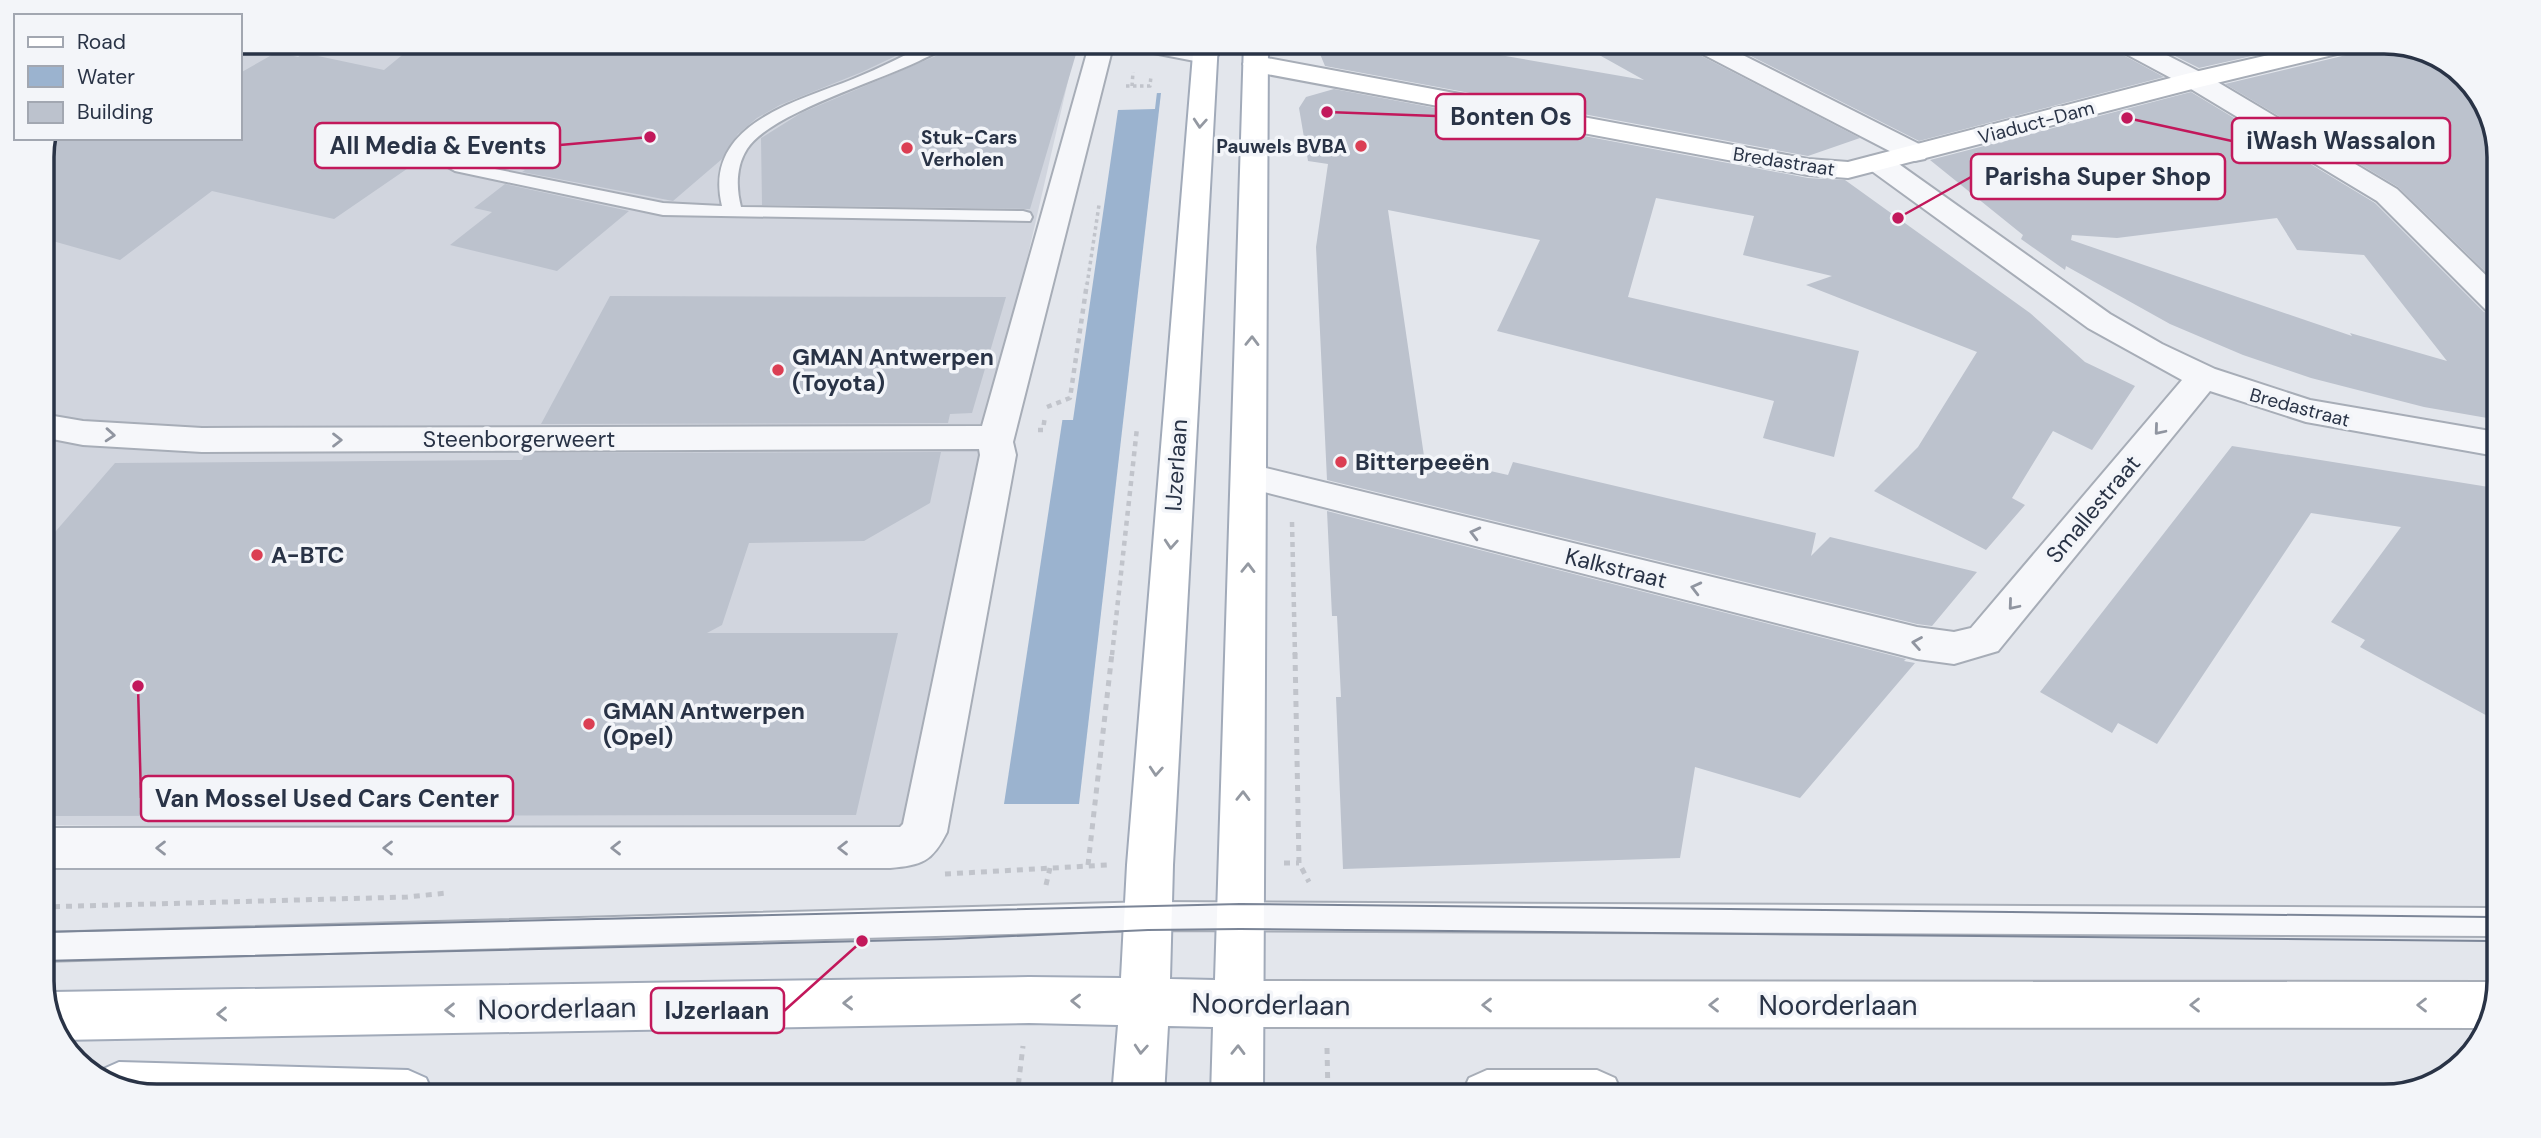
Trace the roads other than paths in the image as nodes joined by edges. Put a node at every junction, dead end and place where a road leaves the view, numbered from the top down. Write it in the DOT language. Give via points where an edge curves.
graph roads {
  1 [pos="920,54"];
  2 [pos="1099,54"];
  3 [pos="1205,54"];
  4 [pos="1256,54"];
  5 [pos="1261,54"];
  6 [pos="1721,54"];
  7 [pos="2145,54"];
  8 [pos="2306,54"];
  9 [pos="2195,80"];
  10 [pos="1915,153"];
  11 [pos="1879,163"];
  12 [pos="455,166"];
  13 [pos="733,212"];
  14 [pos="1023,217"];
  15 [pos="2487,293"];
  16 [pos="2203,377"];
  17 [pos="54,427"];
  18 [pos="995,442"];
  19 [pos="2487,442"];
  20 [pos="1249,476"];
  21 [pos="1984,640"];
  22 [pos="54,848"];
  23 [pos="1150,916"];
  24 [pos="1240,917"];
  25 [pos="2487,922"];
  26 [pos="54,947"];
  27 [pos="1144,1001"];
  28 [pos="1239,1004"];
  29 [pos="2484,1005"];
  30 [pos="61,1016"];
  31 [pos="1139,1084"];
  32 [pos="1237,1084"];
  1 -- 13 [label="lane" via="767,122 746,138 734,154 729,173 728,199"];
  2 -- 18 [label="street"];
  3 -- 23 [label="main road, IJzerlaan, one-way" via="1153,809"];
  20 -- 4 [label="main road, one-way"];
  5 -- 11 [label="main road, Bredastraat" via="1819,169 1848,170"];
  6 -- 10 [label="street"];
  7 -- 9 [label="street"];
  8 -- 9 [label="main road, Viaduct-Dam"];
  9 -- 10 [label="main road, Viaduct-Dam"];
  9 -- 15 [label="street" via="2387,195"];
  10 -- 11 [label="main road, Viaduct-Dam"];
  11 -- 16 [label="street, Bredastraat" via="2099,321"];
  12 -- 13 [label="lane" via="663,209"];
  13 -- 14 [label="lane"];
  16 -- 19 [label="street, Bredastraat" via="2306,411"];
  16 -- 21 [label="street, Smallestraat, one-way"];
  17 -- 18 [label="street, Steenborgerweert, one-way" via="202,440 980,437"];
  18 -- 22 [label="street, one-way" via="999,455 924,832 912,846"];
  21 -- 20 [label="street, Kalkstraat, one-way" via="1954,648 1917,643"];
  24 -- 20 [label="main road, one-way"];
  23 -- 24 [label="lane"];
  23 -- 26 [label="lane"];
  23 -- 27 [label="main road, IJzerlaan"];
  24 -- 25 [label="lane"];
  24 -- 28 [label="main road"];
  27 -- 28 [label="main road, Noorderlaan"];
  27 -- 30 [label="main road, Noorderlaan, one-way"];
  27 -- 31 [label="main road, IJzerlaan, one-way"];
  29 -- 28 [label="main road, Noorderlaan, one-way"];
  32 -- 28 [label="main road, one-way"];
}
